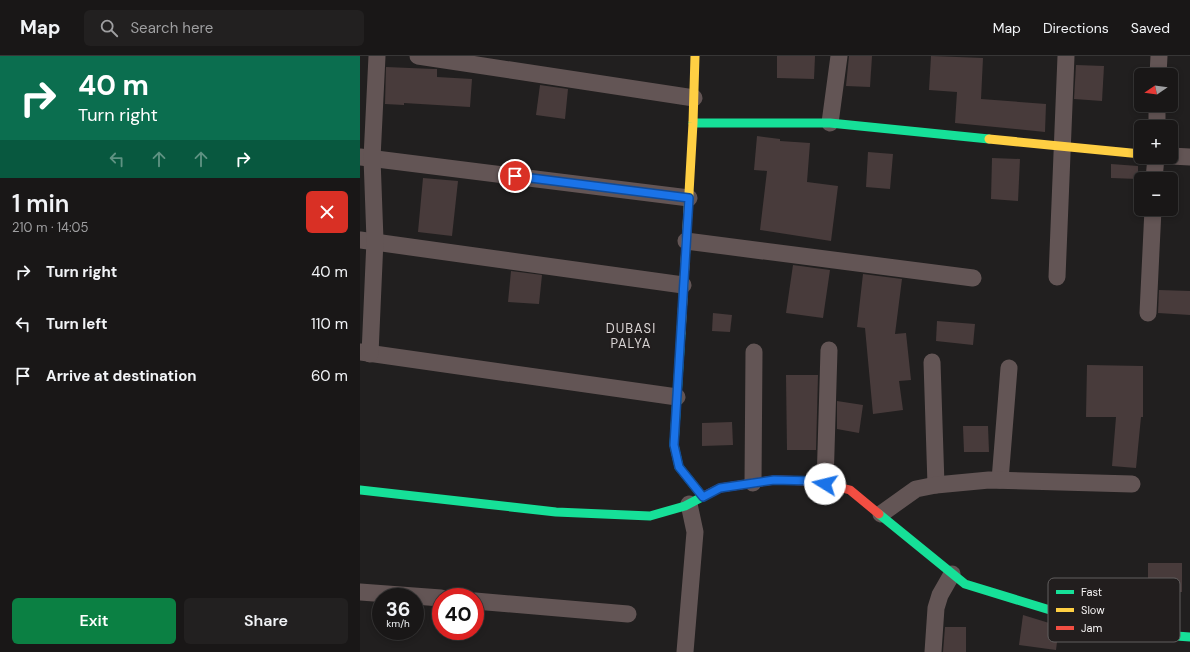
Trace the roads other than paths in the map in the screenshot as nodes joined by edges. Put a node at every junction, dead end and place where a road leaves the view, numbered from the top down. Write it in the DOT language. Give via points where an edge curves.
graph roads {
  1 [pos="377,56"];
  2 [pos="418,56"];
  3 [pos="695,56"];
  4 [pos="839,56"];
  5 [pos="1056,56"];
  6 [pos="1066,56"];
  7 [pos="1159,56"];
  8 [pos="1158,68"];
  9 [pos="694,98"];
  10 [pos="693,123"];
  11 [pos="830,123"];
  12 [pos="1062,147"];
  13 [pos="1134,153"];
  14 [pos="1178,156"];
  15 [pos="366,157"];
  16 [pos="1190,157"];
  17 [pos="689,198"];
  18 [pos="1153,216"];
  19 [pos="367,240"];
  20 [pos="686,241"];
  21 [pos="1057,277"];
  22 [pos="973,278"];
  23 [pos="684,285"];
  24 [pos="1148,313"];
  25 [pos="829,350"];
  26 [pos="754,352"];
  27 [pos="365,353"];
  28 [pos="932,362"];
  29 [pos="1009,368"];
  30 [pos="677,397"];
  31 [pos="1000,480"];
  32 [pos="754,483"];
  33 [pos="825,484"];
  34 [pos="1132,484"];
  35 [pos="936,485"];
  36 [pos="360,490"];
  37 [pos="696,501"];
  38 [pos="880,514"];
  39 [pos="952,574"];
  40 [pos="360,592"];
  41 [pos="432,597"];
  42 [pos="484,602"];
  43 [pos="1048,609"];
  44 [pos="628,614"];
  45 [pos="1180,636"];
  46 [pos="1190,637"];
  47 [pos="685,652"];
  48 [pos="933,652"];
  1 -- 15 [label="street"];
  2 -- 9 [label="street"];
  3 -- 9 [label="street"];
  4 -- 11 [label="street"];
  5 -- 6 [label="street"];
  6 -- 12 [label="street"];
  7 -- 8 [label="street"];
  9 -- 10 [label="street"];
  10 -- 11 [label="street"];
  10 -- 17 [label="street"];
  11 -- 12 [label="street"];
  12 -- 13 [label="street"];
  12 -- 21 [label="street"];
  14 -- 16 [label="street"];
  15 -- 17 [label="street"];
  15 -- 19 [label="street"];
  17 -- 20 [label="street"];
  18 -- 24 [label="street"];
  19 -- 23 [label="street"];
  19 -- 27 [label="street"];
  20 -- 22 [label="street"];
  20 -- 23 [label="street"];
  23 -- 30 [label="street"];
  25 -- 33 [label="street"];
  26 -- 32 [label="street"];
  27 -- 30 [label="street"];
  28 -- 35 [label="street"];
  29 -- 31 [label="street"];
  30 -- 37 [label="street" via="674,445 679,467"];
  31 -- 34 [label="street"];
  31 -- 35 [label="street"];
  32 -- 33 [label="street" via="774,480 814,481"];
  32 -- 37 [label="street" via="720,488"];
  33 -- 38 [label="street" via="850,490"];
  35 -- 38 [label="street" via="916,489"];
  36 -- 37 [label="street" via="556,512 650,516"];
  37 -- 47 [label="street"];
  38 -- 39 [label="street"];
  39 -- 43 [label="street" via="965,584"];
  39 -- 48 [label="street" via="936,608"];
  40 -- 41 [label="street"];
  42 -- 44 [label="street"];
  45 -- 46 [label="street"];
}
